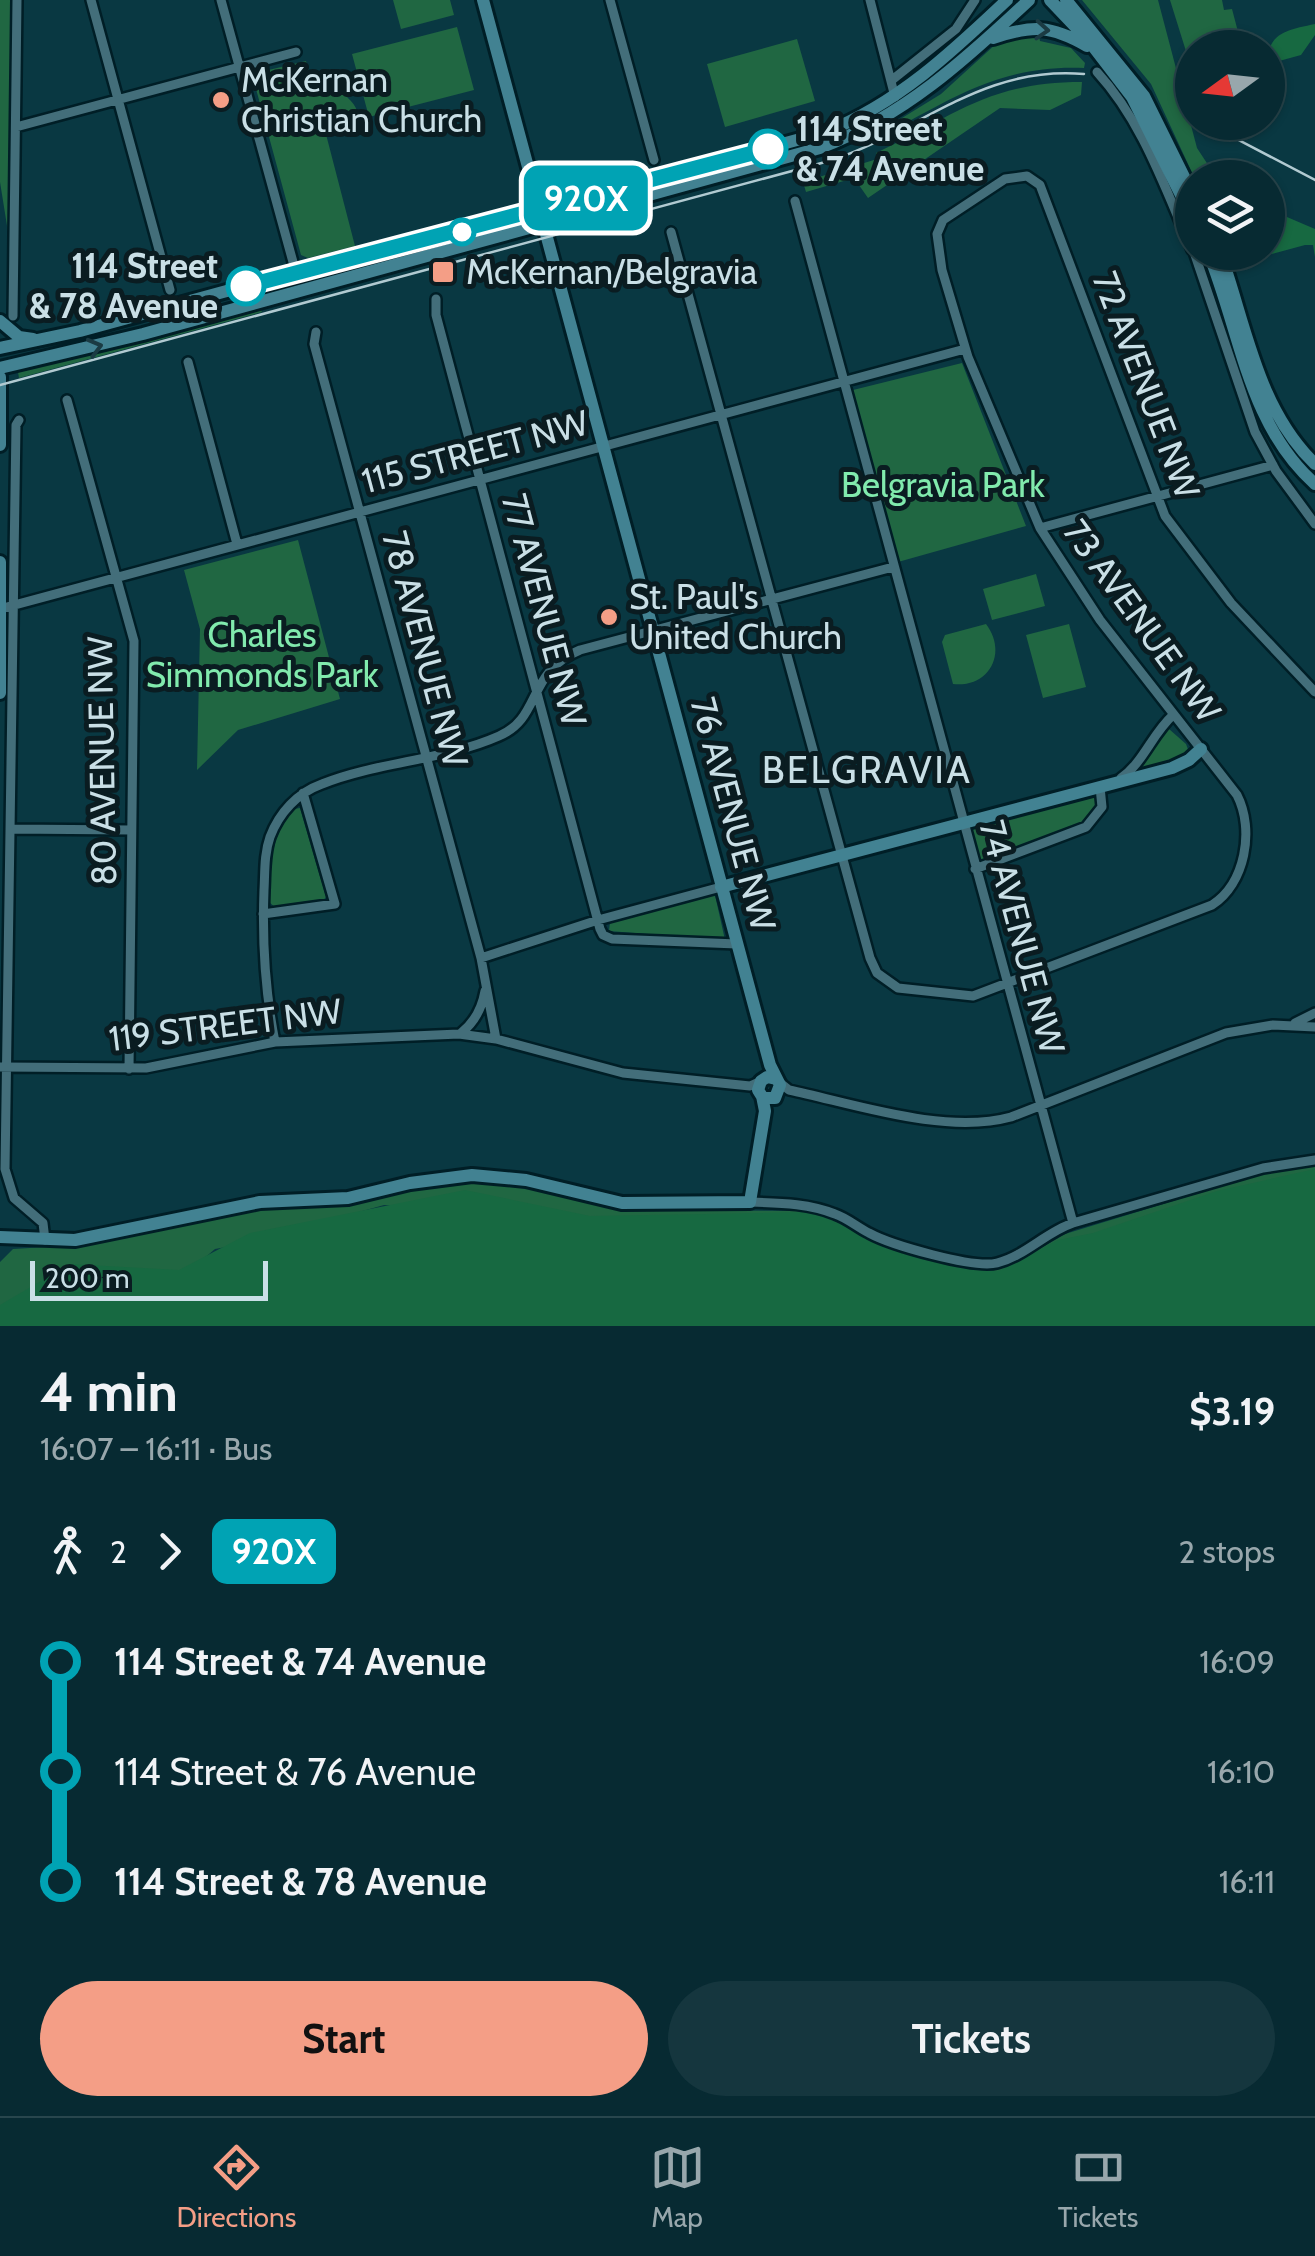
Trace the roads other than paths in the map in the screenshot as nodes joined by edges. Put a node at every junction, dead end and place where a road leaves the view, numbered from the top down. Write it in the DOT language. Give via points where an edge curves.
graph roads {
  1 [pos="18,0"];
  2 [pos="91,0"];
  3 [pos="221,0"];
  4 [pos="484,0"];
  5 [pos="610,0"];
  6 [pos="870,0"];
  7 [pos="975,0"];
  8 [pos="1007,0"];
  9 [pos="1029,0"];
  10 [pos="1050,0"];
  11 [pos="1066,0"];
  12 [pos="1077,0"];
  13 [pos="1087,26"];
  14 [pos="986,41"];
  15 [pos="1096,50"];
  16 [pos="296,52"];
  17 [pos="239,67"];
  18 [pos="1097,72"];
  19 [pos="892,80"];
  20 [pos="896,97"];
  21 [pos="118,100"];
  22 [pos="16,127"];
  23 [pos="654,160"];
  24 [pos="1176,160"];
  25 [pos="1027,176"];
  26 [pos="1175,182"];
  27 [pos="795,201"];
  28 [pos="1175,212"];
  29 [pos="542,217"];
  30 [pos="671,232"];
  31 [pos="1199,270"];
  32 [pos="1214,270"];
  33 [pos="1226,270"];
  34 [pos="296,273"];
  35 [pos="170,290"];
  36 [pos="436,299"];
  37 [pos="6,318"];
  38 [pos="316,332"];
  39 [pos="46,339"];
  40 [pos="0,348"];
  41 [pos="965,349"];
  42 [pos="188,362"];
  43 [pos="0,368"];
  44 [pos="0,377"];
  45 [pos="843,382"];
  46 [pos="68,400"];
  47 [pos="723,414"];
  48 [pos="19,420"];
  49 [pos="0,445"];
  50 [pos="604,446"];
  51 [pos="1314,462"];
  52 [pos="1272,465"];
  53 [pos="480,480"];
  54 [pos="1315,484"];
  55 [pos="1156,496"];
  56 [pos="360,512"];
  57 [pos="1315,524"];
  58 [pos="1040,528"];
  59 [pos="237,544"];
  60 [pos="0,562"];
  61 [pos="893,567"];
  62 [pos="117,577"];
  63 [pos="772,599"];
  64 [pos="4,608"];
  65 [pos="653,630"];
  66 [pos="537,688"];
  67 [pos="1315,692"];
  68 [pos="0,693"];
  69 [pos="1173,716"];
  70 [pos="1201,749"];
  71 [pos="425,756"];
  72 [pos="1107,785"];
  73 [pos="303,794"];
  74 [pos="962,823"];
  75 [pos="10,829"];
  76 [pos="131,830"];
  77 [pos="842,856"];
  78 [pos="976,870"];
  79 [pos="721,887"];
  80 [pos="263,914"];
  81 [pos="598,920"];
  82 [pos="737,944"];
  83 [pos="480,958"];
  84 [pos="486,978"];
  85 [pos="1008,985"];
  86 [pos="1315,1013"];
  87 [pos="1292,1024"];
  88 [pos="1315,1027"];
  89 [pos="459,1034"];
  90 [pos="496,1038"];
  91 [pos="275,1042"];
  92 [pos="3,1067"];
  93 [pos="129,1068"];
  94 [pos="769,1090"];
  95 [pos="1040,1106"];
  96 [pos="1315,1160"];
  97 [pos="750,1202"];
  98 [pos="1073,1222"];
  99 [pos="0,1237"];
  100 [pos="45,1240"];
  1 -- 22 [label="street"];
  2 -- 21 [label="street"];
  3 -- 17 [label="street"];
  4 -- 29 [label="main road, 76 AVENUE NW"];
  5 -- 23 [label="street"];
  6 -- 19 [label="street"];
  7 -- 19 [label="street" via="956,29"];
  8 -- 20 [label="main road"];
  9 -- 14 [label="main road"];
  10 -- 15 [label="main road"];
  11 -- 13 [label="main road"];
  12 -- 13 [label="main road"];
  13 -- 24 [label="main road" via="1144,96"];
  14 -- 15 [label="main road, one-way" via="1042,28"];
  14 -- 29 [label="main road" via="911,102 834,142"];
  15 -- 26 [label="main road" via="1140,111"];
  16 -- 17 [label="street"];
  17 -- 21 [label="street"];
  17 -- 34 [label="street"];
  18 -- 28 [label="street" via="1135,124"];
  19 -- 20 [label="street"];
  20 -- 29 [label="main road" via="814,136"];
  21 -- 22 [label="street"];
  21 -- 35 [label="street"];
  22 -- 37 [label="street"];
  25 -- 41 [label="street, 73 AVENUE NW" via="1005,179 941,223 936,246"];
  25 -- 55 [label="street, 72 AVENUE NW" via="1045,195"];
  27 -- 45 [label="street, 74 AVENUE NW"];
  29 -- 34 [label="main road"];
  43 -- 29 [label="main road, one-way"];
  29 -- 50 [label="main road, 76 AVENUE NW"];
  30 -- 47 [label="street"];
  31 -- 52 [label="street" via="1249,418"];
  32 -- 54 [label="main road" via="1268,425"];
  33 -- 51 [label="main road" via="1264,388 1284,430"];
  34 -- 39 [label="main road"];
  36 -- 53 [label="street, 77 AVENUE NW"];
  37 -- 39 [label="main road" via="19,337"];
  38 -- 56 [label="street, 78 AVENUE NW"];
  39 -- 40 [label="main road"];
  41 -- 45 [label="street, 115 STREET NW"];
  41 -- 58 [label="street, 73 AVENUE NW"];
  42 -- 59 [label="street"];
  44 -- 49 [label="main road"];
  45 -- 47 [label="street, 115 STREET NW"];
  45 -- 61 [label="street, 74 AVENUE NW"];
  46 -- 62 [label="street, 80 AVENUE NW"];
  47 -- 50 [label="street, 115 STREET NW"];
  47 -- 63 [label="street"];
  48 -- 64 [label="street"];
  50 -- 53 [label="street, 115 STREET NW"];
  50 -- 65 [label="main road, 76 AVENUE NW"];
  52 -- 55 [label="street"];
  52 -- 57 [label="street"];
  53 -- 56 [label="street, 115 STREET NW"];
  53 -- 66 [label="street, 77 AVENUE NW"];
  55 -- 58 [label="street"];
  55 -- 67 [label="street, 72 AVENUE NW" via="1230,603"];
  56 -- 59 [label="street, 115 STREET NW"];
  56 -- 71 [label="street, 78 AVENUE NW"];
  58 -- 69 [label="street, 73 AVENUE NW"];
  59 -- 62 [label="street, 115 STREET NW"];
  60 -- 64 [label="main road"];
  61 -- 63 [label="street"];
  61 -- 74 [label="street, 74 AVENUE NW"];
  62 -- 64 [label="street, 115 STREET NW"];
  62 -- 76 [label="street, 80 AVENUE NW" via="134,641"];
  63 -- 65 [label="street"];
  63 -- 77 [label="street"];
  64 -- 68 [label="main road"];
  64 -- 75 [label="street"];
  65 -- 66 [label="street" via="572,654"];
  65 -- 79 [label="main road, 76 AVENUE NW"];
  66 -- 71 [label="street" via="508,732"];
  66 -- 81 [label="street, 77 AVENUE NW"];
  69 -- 70 [label="street, 73 AVENUE NW"];
  69 -- 72 [label="street" via="1128,773"];
  70 -- 72 [label="main road" via="1172,768"];
  70 -- 85 [label="street, 73 AVENUE NW" via="1243,811 1239,876 1224,898"];
  71 -- 73 [label="street"];
  71 -- 83 [label="street, 78 AVENUE NW"];
  72 -- 74 [label="main road"];
  72 -- 78 [label="street" via="1102,807 1086,827"];
  73 -- 80 [label="street" via="271,835"];
  73 -- 80 [label="street" via="334,904"];
  74 -- 77 [label="main road"];
  74 -- 78 [label="street, 74 AVENUE NW"];
  75 -- 76 [label="street"];
  75 -- 92 [label="street"];
  76 -- 93 [label="street, 80 AVENUE NW"];
  77 -- 79 [label="main road"];
  77 -- 85 [label="street" via="870,958 888,984 961,997"];
  78 -- 85 [label="street, 74 AVENUE NW"];
  79 -- 81 [label="street"];
  79 -- 82 [label="main road, 76 AVENUE NW"];
  80 -- 91 [label="street" via="264,986"];
  81 -- 82 [label="street, 77 AVENUE NW" via="612,939"];
  81 -- 83 [label="street"];
  82 -- 94 [label="main road, 76 AVENUE NW" via="770,1064"];
  83 -- 84 [label="street, 78 AVENUE NW"];
  84 -- 89 [label="street" via="481,1008"];
  84 -- 90 [label="street, 78 AVENUE NW"];
  85 -- 95 [label="street, 74 AVENUE NW"];
  86 -- 87 [label="street, 119 STREET NW"];
  87 -- 88 [label="street, 119 STREET NW"];
  87 -- 95 [label="street, 119 STREET NW" via="1226,1033"];
  89 -- 90 [label="street, 119 STREET NW"];
  89 -- 91 [label="street, 119 STREET NW"];
  90 -- 94 [label="street, 119 STREET NW" via="623,1073"];
  91 -- 93 [label="street, 119 STREET NW"];
  92 -- 93 [label="street, 119 STREET NW"];
  92 -- 100 [label="street" via="7,1181 17,1202 43,1223"];
  94 -- 95 [label="street, 119 STREET NW" via="966,1125"];
  94 -- 97 [label="main road"];
  95 -- 98 [label="street, 74 AVENUE NW"];
  96 -- 98 [label="street" via="1263,1168"];
  97 -- 98 [label="street" via="808,1206 870,1234 984,1265"];
  97 -- 100 [label="main road" via="622,1203 526,1180 462,1176"];
  99 -- 100 [label="main road"];
}
